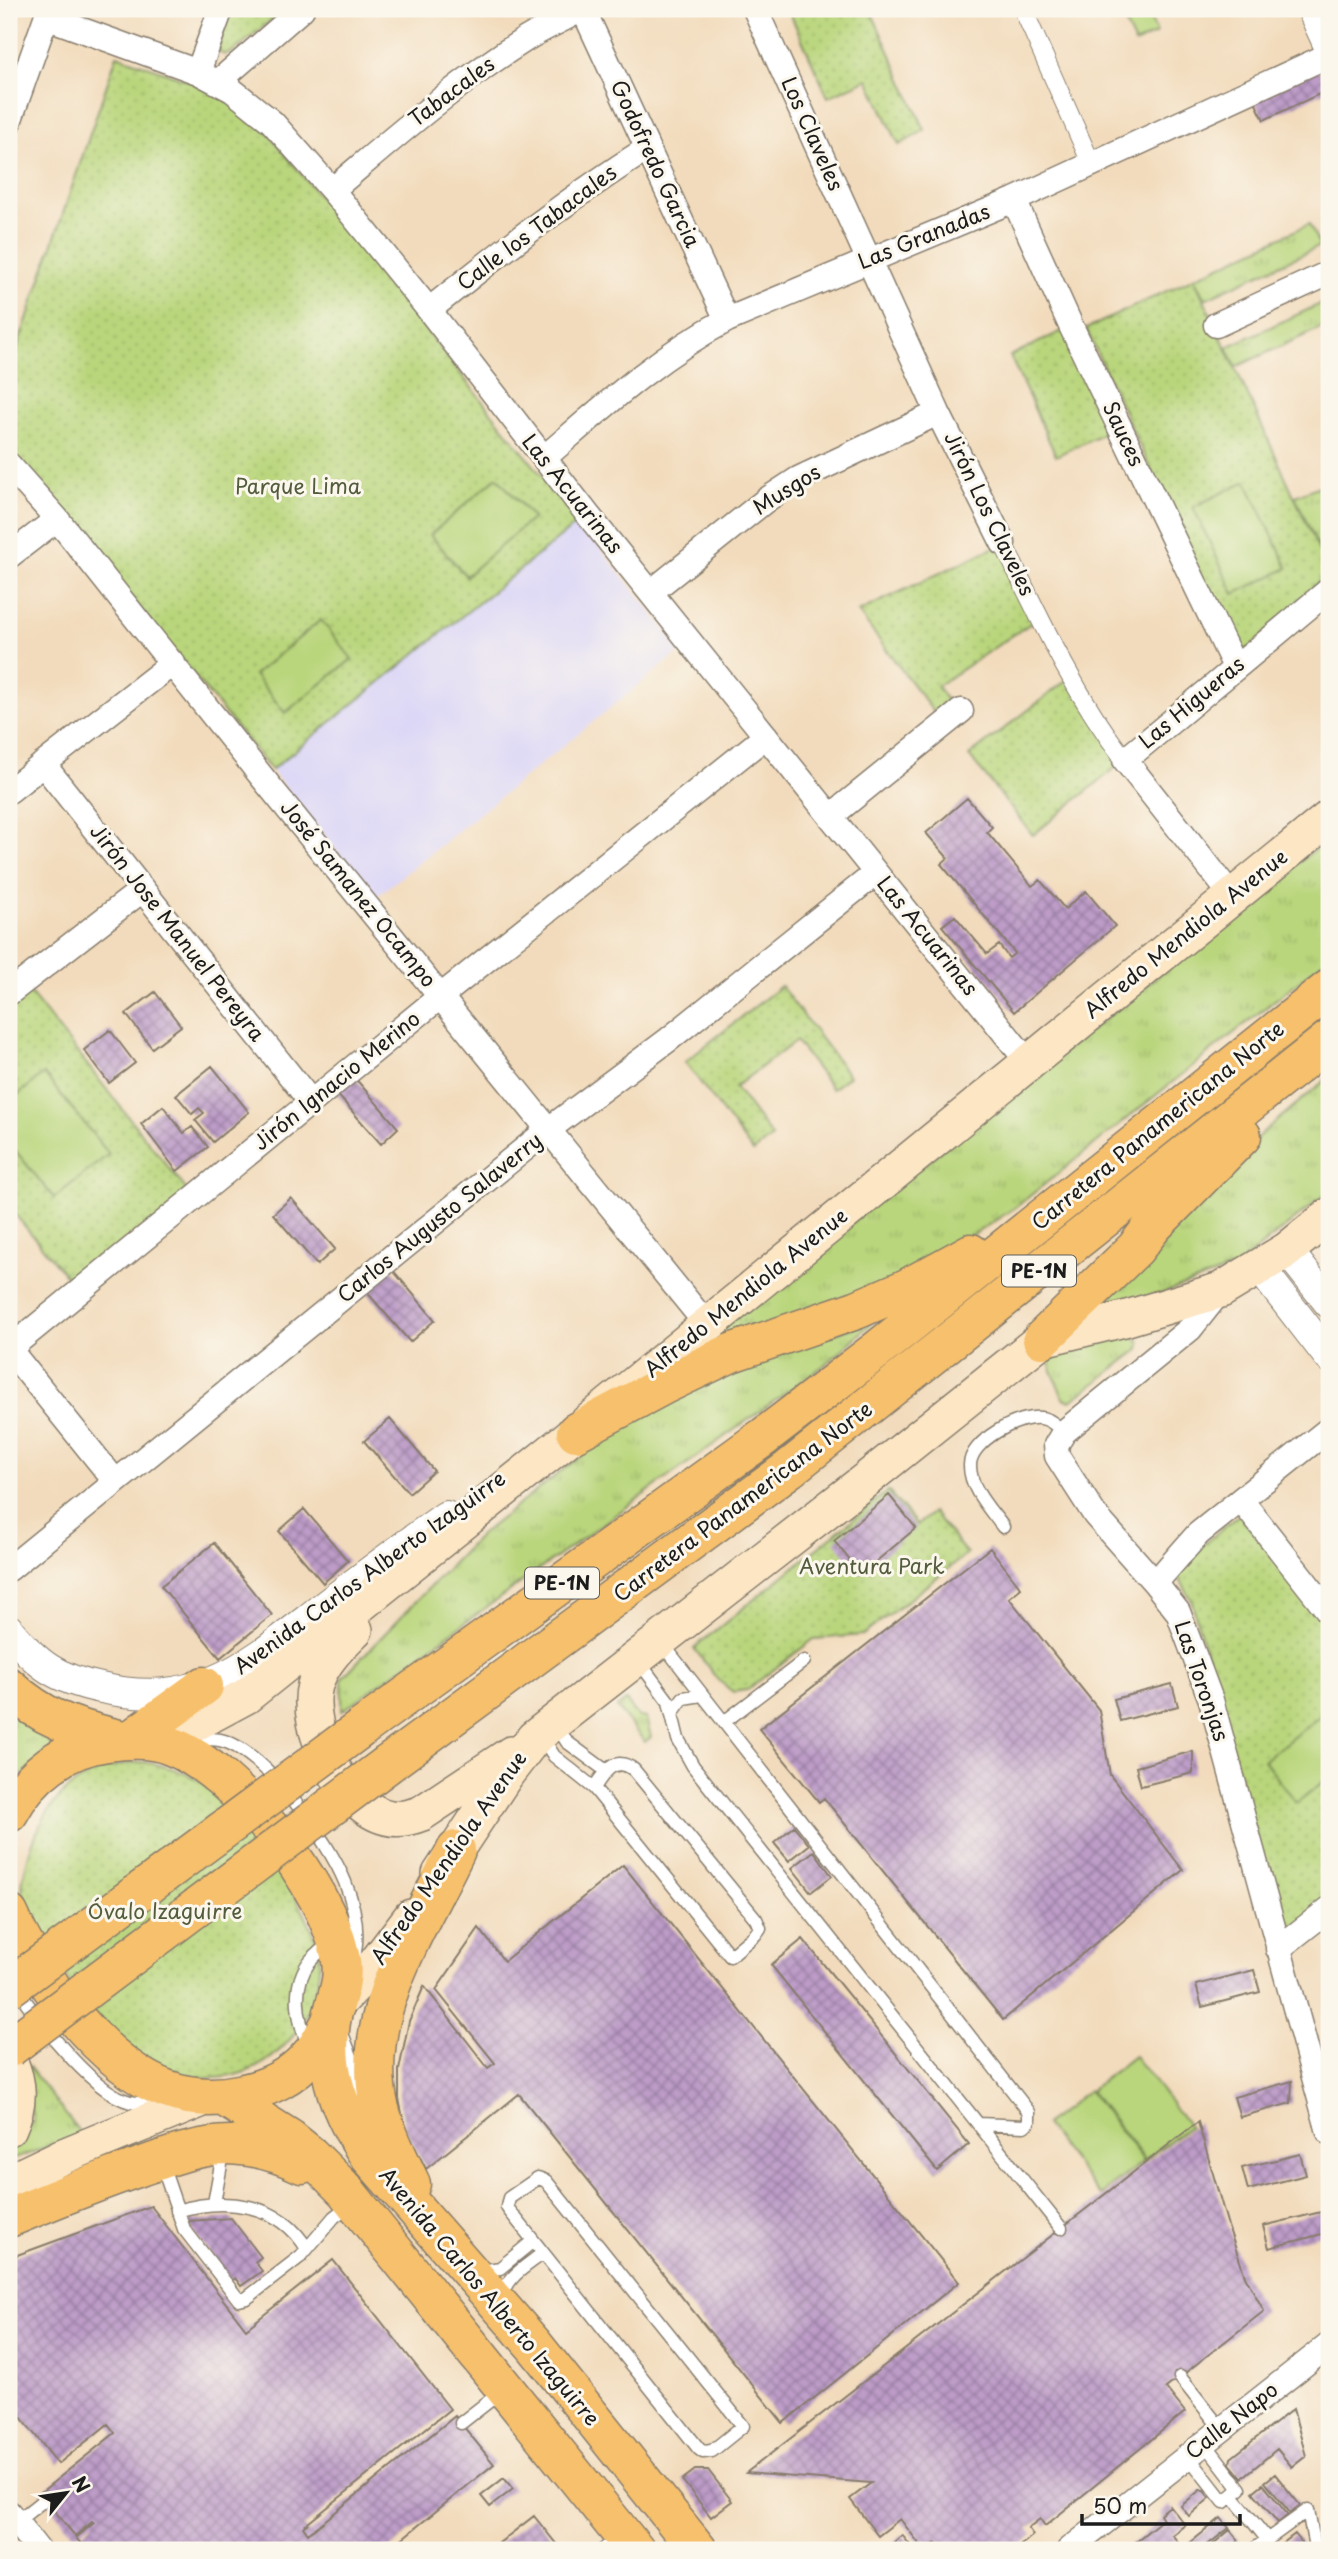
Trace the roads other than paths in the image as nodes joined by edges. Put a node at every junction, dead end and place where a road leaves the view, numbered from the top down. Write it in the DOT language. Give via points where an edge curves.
graph roads {
  1 [pos="220,9"];
  2 [pos="302,9"];
  3 [pos="583,9"];
  4 [pos="755,9"];
  5 [pos="1023,9"];
  6 [pos="1312,9"];
  7 [pos="48,13"];
  8 [pos="1329,46"];
  9 [pos="1329,55"];
  10 [pos="208,77"];
  11 [pos="9,122"];
  12 [pos="647,149"];
  13 [pos="1091,163"];
  14 [pos="332,190"];
  15 [pos="1014,200"];
  16 [pos="869,259"];
  17 [pos="1329,273"];
  18 [pos="429,310"];
  19 [pos="727,320"];
  20 [pos="1216,325"];
  21 [pos="939,412"];
  22 [pos="544,458"];
  23 [pos="9,465"];
  24 [pos="57,519"];
  25 [pos="1003,543"];
  26 [pos="9,556"];
  27 [pos="1329,590"];
  28 [pos="651,592"];
  29 [pos="173,663"];
  30 [pos="1235,667"];
  31 [pos="961,711"];
  32 [pos="766,736"];
  33 [pos="1125,760"];
  34 [pos="43,764"];
  35 [pos="9,791"];
  36 [pos="831,816"];
  37 [pos="1329,818"];
  38 [pos="876,873"];
  39 [pos="142,890"];
  40 [pos="1232,896"];
  41 [pos="1329,989"];
  42 [pos="9,993"];
  43 [pos="441,996"];
  44 [pos="1329,1040"];
  45 [pos="1028,1062"];
  46 [pos="1289,1072"];
  47 [pos="311,1102"];
  48 [pos="549,1129"];
  49 [pos="1101,1172"];
  50 [pos="1329,1216"];
  51 [pos="1273,1259"];
  52 [pos="1222,1290"];
  53 [pos="1329,1303"];
  54 [pos="707,1325"];
  55 [pos="1042,1339"];
  56 [pos="9,1349"];
  57 [pos="1329,1357"];
  58 [pos="1329,1429"];
  59 [pos="576,1432"];
  60 [pos="1064,1432"];
  61 [pos="115,1481"];
  62 [pos="1241,1500"];
  63 [pos="481,1508"];
  64 [pos="1003,1527"];
  65 [pos="9,1569"];
  66 [pos="1156,1583"];
  67 [pos="1329,1612"];
  68 [pos="9,1630"];
  69 [pos="648,1650"];
  70 [pos="804,1661"];
  71 [pos="204,1686"];
  72 [pos="9,1687"];
  73 [pos="702,1695"];
  74 [pos="673,1712"];
  75 [pos="724,1722"];
  76 [pos="543,1732"];
  77 [pos="143,1742"];
  78 [pos="605,1770"];
  79 [pos="594,1788"];
  80 [pos="9,1813"];
  81 [pos="456,1850"];
  82 [pos="1329,1909"];
  83 [pos="9,1914"];
  84 [pos="334,1938"];
  85 [pos="1278,1949"];
  86 [pos="9,1975"];
  87 [pos="9,1988"];
  88 [pos="331,2015"];
  89 [pos="9,2048"];
  90 [pos="9,2060"];
  91 [pos="208,2097"];
  92 [pos="365,2114"];
  93 [pos="1328,2121"];
  94 [pos="979,2124"];
  95 [pos="9,2128"];
  96 [pos="372,2134"];
  97 [pos="225,2145"];
  98 [pos="160,2160"];
  99 [pos="9,2182"];
  100 [pos="394,2184"];
  101 [pos="350,2196"];
  102 [pos="214,2203"];
  103 [pos="177,2211"];
  104 [pos="9,2218"];
  105 [pos="1061,2228"];
  106 [pos="533,2241"];
  107 [pos="307,2249"];
  108 [pos="543,2253"];
  109 [pos="457,2254"];
  110 [pos="505,2310"];
  111 [pos="1329,2345"];
  112 [pos="1180,2377"];
  113 [pos="505,2388"];
  114 [pos="461,2423"];
  115 [pos="1205,2443"];
  116 [pos="1232,2496"];
  117 [pos="45,2499"];
  118 [pos="12,2518"];
  119 [pos="1267,2539"];
  120 [pos="620,2545"];
  121 [pos="38,2550"];
  122 [pos="698,2550"];
  123 [pos="1069,2550"];
  124 [pos="1253,2550"];
  125 [pos="1320,2550"];
  1 -- 10 [label="street"];
  2 -- 10 [label="street"];
  3 -- 12 [label="street, Godofredo Garcia"];
  3 -- 14 [label="street, Tabacales" via="478,71"];
  4 -- 16 [label="street, Los Claveles"];
  5 -- 13 [label="street"];
  6 -- 8 [label="street"];
  7 -- 10 [label="street, Las Acuarinas"];
  7 -- 11 [label="street"];
  9 -- 13 [label="street, Las Granadas"];
  10 -- 14 [label="street, Las Acuarinas" via="272,122"];
  12 -- 18 [label="street, Calle los Tabacales" via="579,192"];
  12 -- 19 [label="street, Godofredo Garcia"];
  13 -- 15 [label="street, Las Granadas"];
  14 -- 18 [label="street, Las Acuarinas"];
  15 -- 16 [label="street, Las Granadas"];
  15 -- 30 [label="street, Sauces"];
  16 -- 19 [label="street, Las Granadas"];
  16 -- 21 [label="street, Jirón Los Claveles"];
  17 -- 20 [label="street"];
  18 -- 22 [label="street, Las Acuarinas"];
  19 -- 22 [label="street, Las Granadas" via="662,358"];
  21 -- 25 [label="street, Jirón Los Claveles"];
  21 -- 28 [label="street, Musgos" via="766,499"];
  22 -- 28 [label="street, Las Acuarinas"];
  23 -- 24 [label="street, José Samanez Ocampo"];
  24 -- 26 [label="street"];
  24 -- 29 [label="street, José Samanez Ocampo"];
  25 -- 33 [label="street, Jirón Los Claveles" via="1076,687"];
  27 -- 30 [label="street, Las Higueras"];
  28 -- 32 [label="street, Las Acuarinas"];
  29 -- 34 [label="street"];
  29 -- 43 [label="street, José Samanez Ocampo"];
  30 -- 33 [label="street, Las Higueras"];
  31 -- 36 [label="street"];
  32 -- 36 [label="street, Las Acuarinas"];
  32 -- 43 [label="street, Jirón Ignacio Merino"];
  33 -- 40 [label="street, Las Higueras"];
  34 -- 35 [label="street"];
  34 -- 39 [label="street, Jirón Jose Manuel Pereyra"];
  36 -- 38 [label="street, Las Acuarinas"];
  37 -- 40 [label="main road, Alfredo Mendiola Avenue"];
  38 -- 45 [label="street, Las Acuarinas"];
  38 -- 48 [label="street, Carlos Augusto Salaverry"];
  39 -- 42 [label="street"];
  39 -- 47 [label="street, Jirón Jose Manuel Pereyra"];
  40 -- 45 [label="main road, Alfredo Mendiola Avenue"];
  41 -- 49 [label="main road, Carretera Panamericana Norte / PE-1N"];
  43 -- 47 [label="street, Jirón Ignacio Merino"];
  43 -- 48 [label="street, José Samanez Ocampo"];
  44 -- 46 [label="main road, Carretera Panamericana Norte / PE-1N"];
  45 -- 54 [label="main road, Alfredo Mendiola Avenue"];
  46 -- 55 [label="main road" via="1240,1138"];
  46 -- 89 [label="main road, Carretera Panamericana Norte / PE-1N, bridge" via="789,1469"];
  47 -- 56 [label="street, Jirón Ignacio Merino"];
  48 -- 54 [label="street, José Samanez Ocampo"];
  48 -- 61 [label="street, Carlos Augusto Salaverry"];
  49 -- 59 [label="main road" via="965,1257 906,1287 856,1310 731,1353"];
  49 -- 87 [label="main road, Carretera Panamericana Norte / PE-1N, bridge" via="765,1436"];
  50 -- 51 [label="main road, Alfredo Mendiola Avenue"];
  51 -- 52 [label="main road, Alfredo Mendiola Avenue"];
  51 -- 53 [label="street"];
  51 -- 57 [label="street"];
  52 -- 55 [label="main road, Alfredo Mendiola Avenue"];
  52 -- 60 [label="street" via="1189,1329"];
  54 -- 59 [label="main road, Alfredo Mendiola Avenue"];
  55 -- 69 [label="main road, Alfredo Mendiola Avenue"];
  56 -- 61 [label="street"];
  58 -- 62 [label="street"];
  59 -- 63 [label="main road, Alfredo Mendiola Avenue"];
  59 -- 71 [label="street, Avenida Carlos Alberto Izaguirre" via="438,1521 237,1672"];
  60 -- 64 [label="lane" via="1044,1418 1022,1418 974,1452 970,1476"];
  60 -- 66 [label="street, Las Toronjas" via="1056,1446 1057,1456 1095,1515"];
  61 -- 65 [label="street, Carlos Augusto Salaverry"];
  62 -- 66 [label="street" via="1198,1534"];
  62 -- 67 [label="street"];
  63 -- 76 [label="main road" via="324,1663 313,1698 316,1734 327,1760 371,1811 406,1818 422,1813"];
  63 -- 77 [label="main road, Alfredo Mendiola Avenue" via="246,1696 192,1725"];
  66 -- 85 [label="street, Las Toronjas" via="1178,1612 1210,1700"];
  68 -- 71 [label="street, Avenida Carlos Alberto Izaguirre" via="38,1663 75,1682 133,1694"];
  69 -- 73 [label="lane"];
  69 -- 74 [label="lane"];
  69 -- 76 [label="main road, Alfredo Mendiola Avenue"];
  70 -- 75 [label="lane"];
  71 -- 77 [label="main road"];
  72 -- 77 [label="main road, Avenida Carlos Alberto Izaguirre" via="53,1720"];
  73 -- 74 [label="lane" via="683,1698"];
  73 -- 75 [label="lane"];
  74 -- 94 [label="lane" via="678,1739 693,1766"];
  75 -- 94 [label="lane" via="1029,2112 1024,2126"];
  76 -- 78 [label="lane" via="567,1742"];
  76 -- 79 [label="lane" via="554,1756"];
  76 -- 81 [label="main road, Alfredo Mendiola Avenue" via="507,1773"];
  77 -- 80 [label="main road" via="99,1743 52,1763 24,1789"];
  77 -- 84 [label="main road, Avenida Carlos Alberto Izaguirre" via="212,1769 256,1812 311,1885"];
  77 -- 88 [label="lane" via="221,1740 261,1765 311,1823 337,1865 354,1911 358,1945"];
  78 -- 79 [label="lane"];
  78 -- 79 [label="lane" via="619,1764 634,1770 756,1919 760,1927 755,1935 730,1956"];
  81 -- 88 [label="main road, Alfredo Mendiola Avenue" via="416,1911"];
  81 -- 109 [label="main road" via="391,1987 376,2072 379,2105 392,2144 412,2187"];
  82 -- 85 [label="street"];
  83 -- 91 [label="main road, Avenida Carlos Alberto Izaguirre" via="33,1962 79,2022 120,2062 164,2089"];
  84 -- 88 [label="main road, Avenida Carlos Alberto Izaguirre" via="340,1955"];
  84 -- 88 [label="lane" via="309,1962 297,2005 301,2028"];
  85 -- 93 [label="street, Las Toronjas"];
  86 -- 91 [label="lane" via="84,2073 114,2094 136,2104"];
  88 -- 91 [label="main road, Avenida Carlos Alberto Izaguirre" via="288,2076 258,2091"];
  88 -- 92 [label="lane" via="352,2059"];
  88 -- 100 [label="main road, Avenida Carlos Alberto Izaguirre" via="329,2057 340,2104 352,2131"];
  90 -- 95 [label="main road" via="18,2108"];
  91 -- 99 [label="main road"];
  91 -- 101 [label="main road, Avenida Carlos Alberto Izaguirre" via="289,2138"];
  94 -- 105 [label="lane"];
  96 -- 100 [label="lane"];
  97 -- 98 [label="main road"];
  97 -- 101 [label="main road" via="284,2156"];
  97 -- 102 [label="lane"];
  98 -- 103 [label="lane"];
  98 -- 104 [label="main road"];
  100 -- 109 [label="main road, Avenida Carlos Alberto Izaguirre"];
  101 -- 107 [label="lane"];
  101 -- 113 [label="main road, Avenida Carlos Alberto Izaguirre"];
  102 -- 103 [label="lane"];
  102 -- 107 [label="lane" via="271,2214 293,2229"];
  103 -- 107 [label="lane" via="184,2229 239,2300"];
  106 -- 108 [label="lane"];
  106 -- 108 [label="lane" via="508,2202 534,2179 543,2178 743,2426 712,2451 699,2449"];
  106 -- 109 [label="lane" via="496,2270 480,2271"];
  108 -- 110 [label="lane" via="506,2284"];
  109 -- 110 [label="main road, Avenida Carlos Alberto Izaguirre"];
  110 -- 122 [label="main road, Avenida Carlos Alberto Izaguirre"];
  111 -- 115 [label="street, Calle Napo"];
  112 -- 115 [label="lane"];
  113 -- 114 [label="lane"];
  113 -- 120 [label="main road, Avenida Carlos Alberto Izaguirre"];
  115 -- 116 [label="lane"];
  115 -- 116 [label="lane"];
  115 -- 123 [label="street, Calle Napo"];
  116 -- 119 [label="lane"];
  117 -- 118 [label="lane"];
  118 -- 121 [label="street"];
  119 -- 124 [label="lane"];
  119 -- 125 [label="lane" via="1308,2510"];
}
